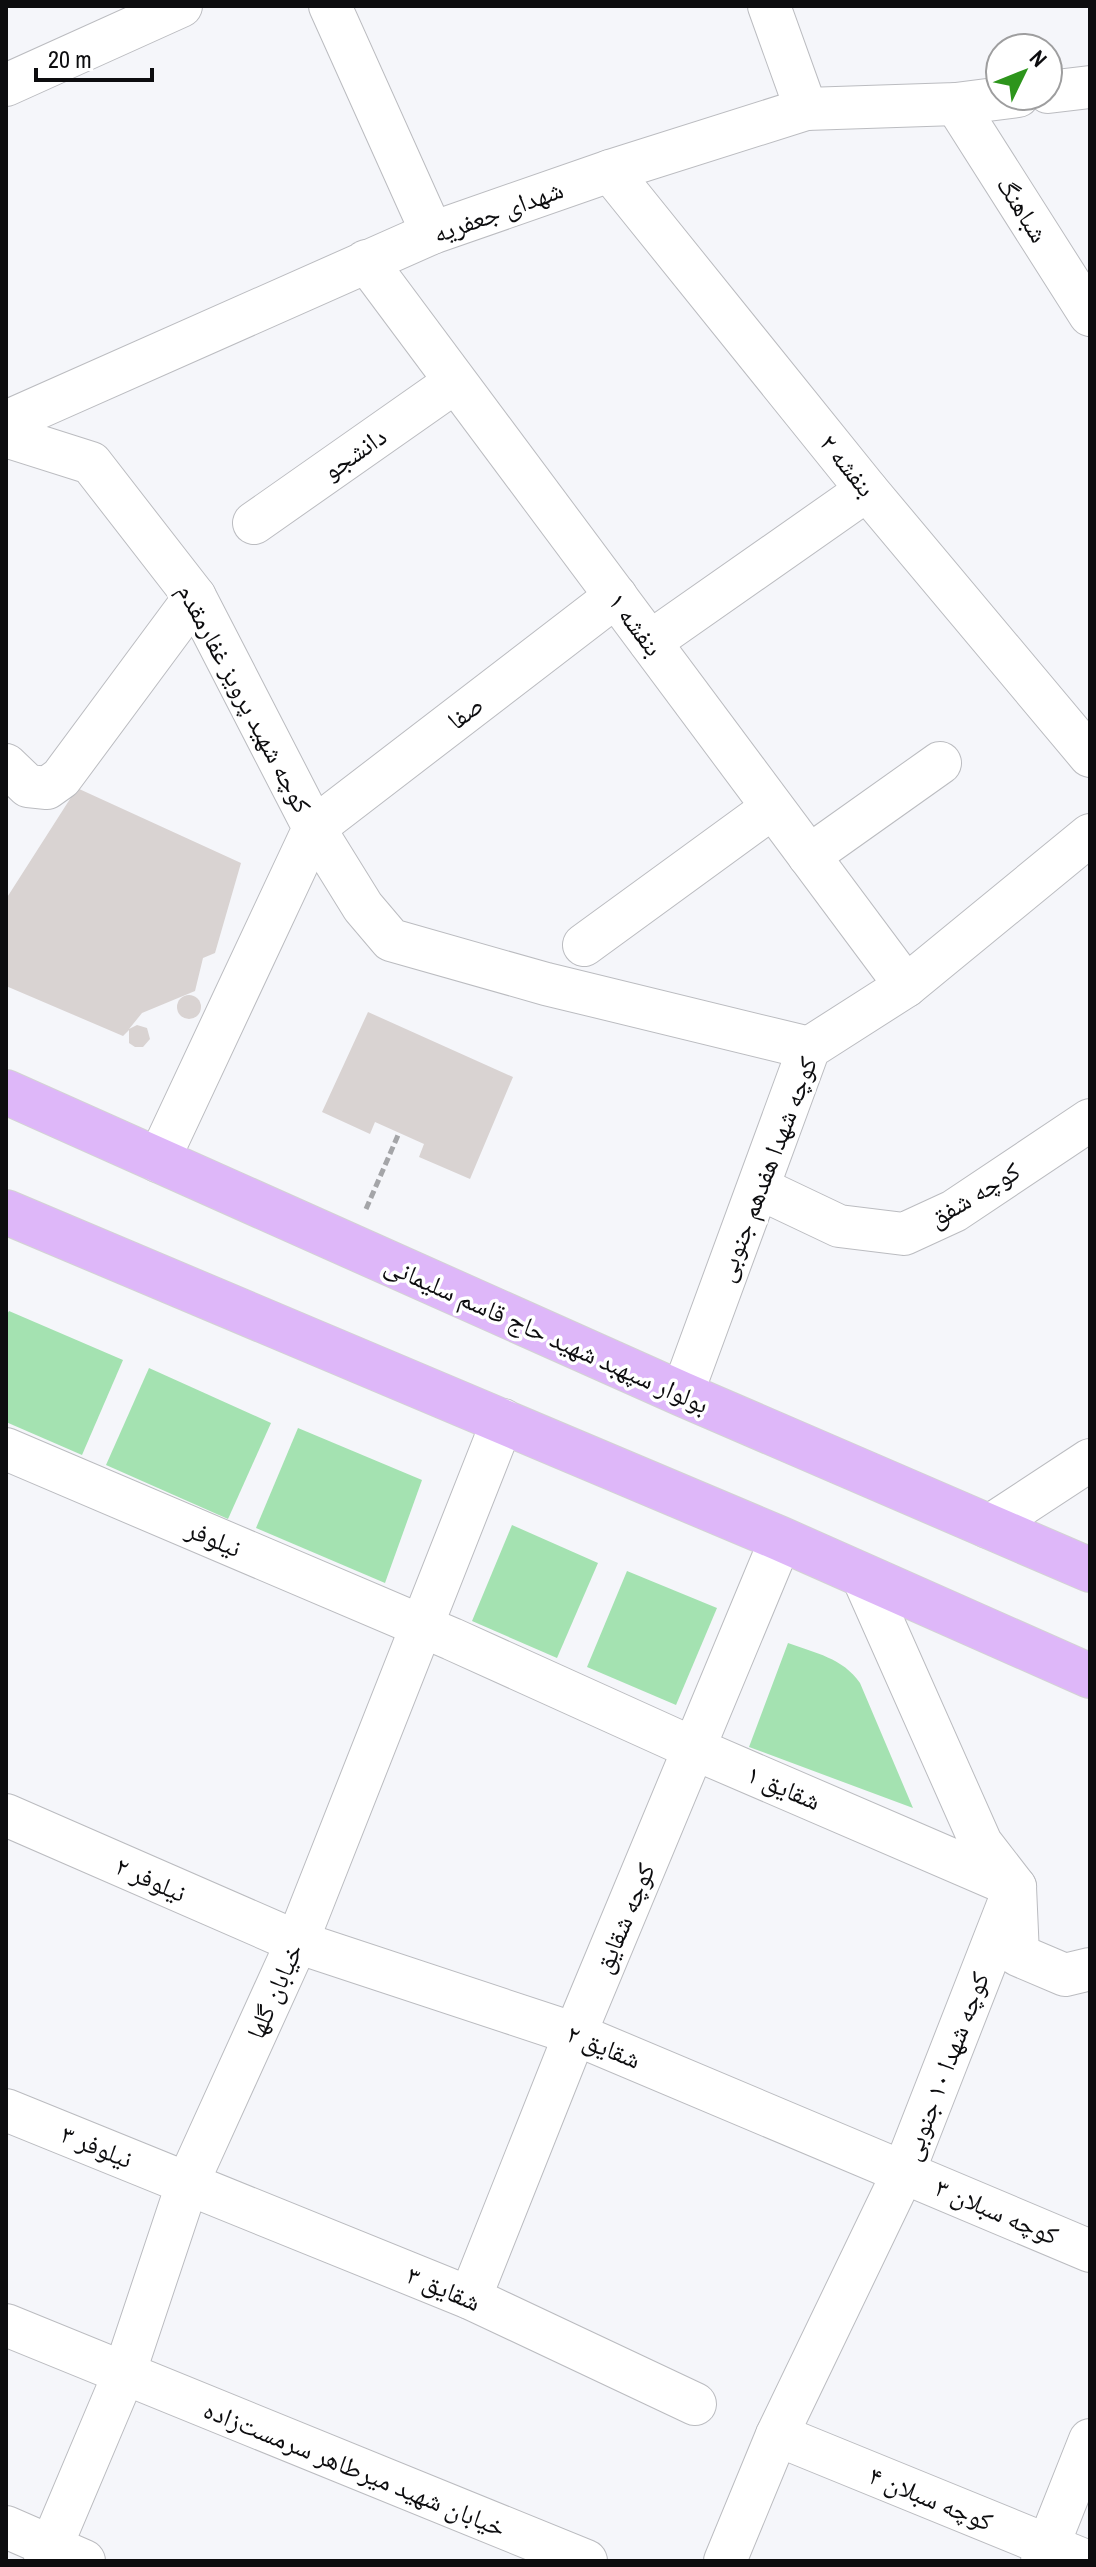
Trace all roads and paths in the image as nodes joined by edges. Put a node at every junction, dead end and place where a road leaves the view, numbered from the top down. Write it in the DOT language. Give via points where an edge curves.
graph roads {
  1 [pos="181,6"];
  2 [pos="330,6"];
  3 [pos="769,6"];
  4 [pos="6,85"];
  5 [pos="1090,87"];
  6 [pos="1064,90"];
  7 [pos="984,100"];
  8 [pos="956,104"];
  9 [pos="806,109"];
  10 [pos="610,171"];
  11 [pos="432,233"];
  12 [pos="366,261"];
  13 [pos="1090,315"];
  14 [pos="455,382"];
  15 [pos="6,422"];
  16 [pos="6,436"];
  17 [pos="867,490"];
  18 [pos="254,523"];
  19 [pos="616,596"];
  20 [pos="195,597"];
  21 [pos="650,642"];
  22 [pos="1090,756"];
  23 [pos="940,763"];
  24 [pos="6,765"];
  25 [pos="772,808"];
  26 [pos="314,828"];
  27 [pos="1090,835"];
  28 [pos="809,856"];
  29 [pos="584,945"];
  30 [pos="906,986"];
  31 [pos="809,1048"];
  32 [pos="6,1092"];
  33 [pos="1090,1120"];
  34 [pos="399,1133"];
  35 [pos="158,1161"];
  36 [pos="759,1188"];
  37 [pos="7,1215"];
  38 [pos="349,1246"];
  39 [pos="682,1394"];
  40 [pos="503,1420"];
  41 [pos="6,1449"];
  42 [pos="1090,1460"];
  43 [pos="988,1527"];
  44 [pos="781,1539"];
  45 [pos="1090,1570"];
  46 [pos="862,1575"];
  47 [pos="422,1627"];
  48 [pos="1090,1676"];
  49 [pos="695,1749"];
  50 [pos="6,1815"];
  51 [pos="1015,1887"];
  52 [pos="297,1942"];
  53 [pos="1090,1969"];
  54 [pos="575,2034"];
  55 [pos="6,2110"];
  56 [pos="904,2171"];
  57 [pos="188,2182"];
  58 [pos="1090,2251"];
  59 [pos="470,2298"];
  60 [pos="6,2325"];
  61 [pos="124,2374"];
  62 [pos="695,2404"];
  63 [pos="777,2435"];
  64 [pos="1090,2440"];
  65 [pos="6,2527"];
  66 [pos="60,2556"];
  67 [pos="1059,2556"];
  68 [pos="586,2561"];
  69 [pos="725,2561"];
  1 -- 4 [label="street"];
  2 -- 11 [label="street"];
  3 -- 9 [label="street"];
  5 -- 6 [label="street"];
  7 -- 8 [label="street, شهدای جعفریه"];
  8 -- 9 [label="street, شهدای جعفریه"];
  8 -- 13 [label="street, شباهنگ"];
  9 -- 10 [label="street, شهدای جعفریه"];
  10 -- 11 [label="street, شهدای جعفریه"];
  10 -- 17 [label="street, بنفشه ۲"];
  11 -- 12 [label="street, شهدای جعفریه"];
  12 -- 14 [label="street, بنفشه ۱"];
  12 -- 15 [label="street, شهدای جعفریه"];
  14 -- 18 [label="street, دانشجو"];
  14 -- 19 [label="street, بنفشه ۱"];
  16 -- 20 [label="street, کوچه شهید پرویز غفارمقدم" via="91,463"];
  17 -- 21 [label="street"];
  17 -- 22 [label="street, بنفشه ۲"];
  19 -- 21 [label="street, بنفشه ۱"];
  19 -- 26 [label="street, صفا"];
  20 -- 24 [label="street" via="61,778 47,788 28,786"];
  20 -- 26 [label="street, کوچه شهید پرویز غفارمقدم"];
  21 -- 25 [label="street, بنفشه ۱"];
  23 -- 28 [label="street"];
  25 -- 28 [label="street, بنفشه ۱"];
  25 -- 29 [label="street"];
  26 -- 31 [label="street" via="363,907 391,940"];
  26 -- 35 [label="street, کوچه شهید پرویز غفارمقدم"];
  27 -- 30 [label="street, کوچه شهدا هفدهم جنوبی"];
  28 -- 30 [label="street, بنفشه ۱"];
  30 -- 31 [label="street, کوچه شهدا هفدهم جنوبی"];
  31 -- 36 [label="street, کوچه شهدا هفدهم جنوبی"];
  32 -- 35 [label="main road, بولوار سپهبد شهید حاج قاسم سلیمانی"];
  33 -- 36 [label="street, کوچه شفق" via="954,1211 904,1234 839,1226"];
  34 -- 38 [label="path"];
  35 -- 38 [label="main road, بولوار سپهبد شهید حاج قاسم سلیمانی"];
  36 -- 39 [label="street, کوچه شهدا هفدهم جنوبی"];
  37 -- 40 [label="main road"];
  38 -- 39 [label="main road, بولوار سپهبد شهید حاج قاسم سلیمانی"];
  39 -- 43 [label="main road, بولوار سپهبد شهید حاج قاسم سلیمانی"];
  40 -- 44 [label="main road"];
  40 -- 47 [label="street, خیابان گلها"];
  41 -- 47 [label="street, نیلوفر"];
  42 -- 43 [label="street"];
  43 -- 45 [label="main road, بولوار سپهبد شهید حاج قاسم سلیمانی"];
  44 -- 46 [label="main road"];
  44 -- 49 [label="street, کوچه شقایق"];
  46 -- 48 [label="main road"];
  46 -- 51 [label="street" via="981,1843"];
  47 -- 49 [label="street, شقایق ۱"];
  47 -- 52 [label="street, خیابان گلها"];
  49 -- 51 [label="street, شقایق ۱"];
  49 -- 54 [label="street, کوچه شقایق"];
  50 -- 52 [label="street, نیلوفر ۲"];
  51 -- 53 [label="street" via="1018,1955 1065,1975"];
  51 -- 56 [label="street, کوچه شهدا ۱۰ جنوبی"];
  52 -- 54 [label="street, شقایق ۲"];
  52 -- 57 [label="street, خیابان گلها"];
  54 -- 56 [label="street, شقایق ۲"];
  54 -- 59 [label="street, کوچه شقایق"];
  55 -- 57 [label="street, نیلوفر ۳"];
  56 -- 58 [label="street, کوچه سبلان ۳"];
  56 -- 63 [label="street, کوچه شهدا ۱۰ جنوبی"];
  57 -- 59 [label="street, شقایق ۳"];
  57 -- 61 [label="street, خیابان گلها"];
  59 -- 62 [label="street, شقایق ۳"];
  60 -- 61 [label="street, خیابان شهید میرطاهر سرمست‌زاده"];
  61 -- 66 [label="street, خیابان گلها"];
  61 -- 68 [label="street, خیابان شهید میرطاهر سرمست‌زاده"];
  63 -- 67 [label="street, کوچه سبلان ۴"];
  63 -- 69 [label="street, کوچه شهدا ۱۰ جنوبی"];
  64 -- 67 [label="street"];
  65 -- 66 [label="street"];
}
